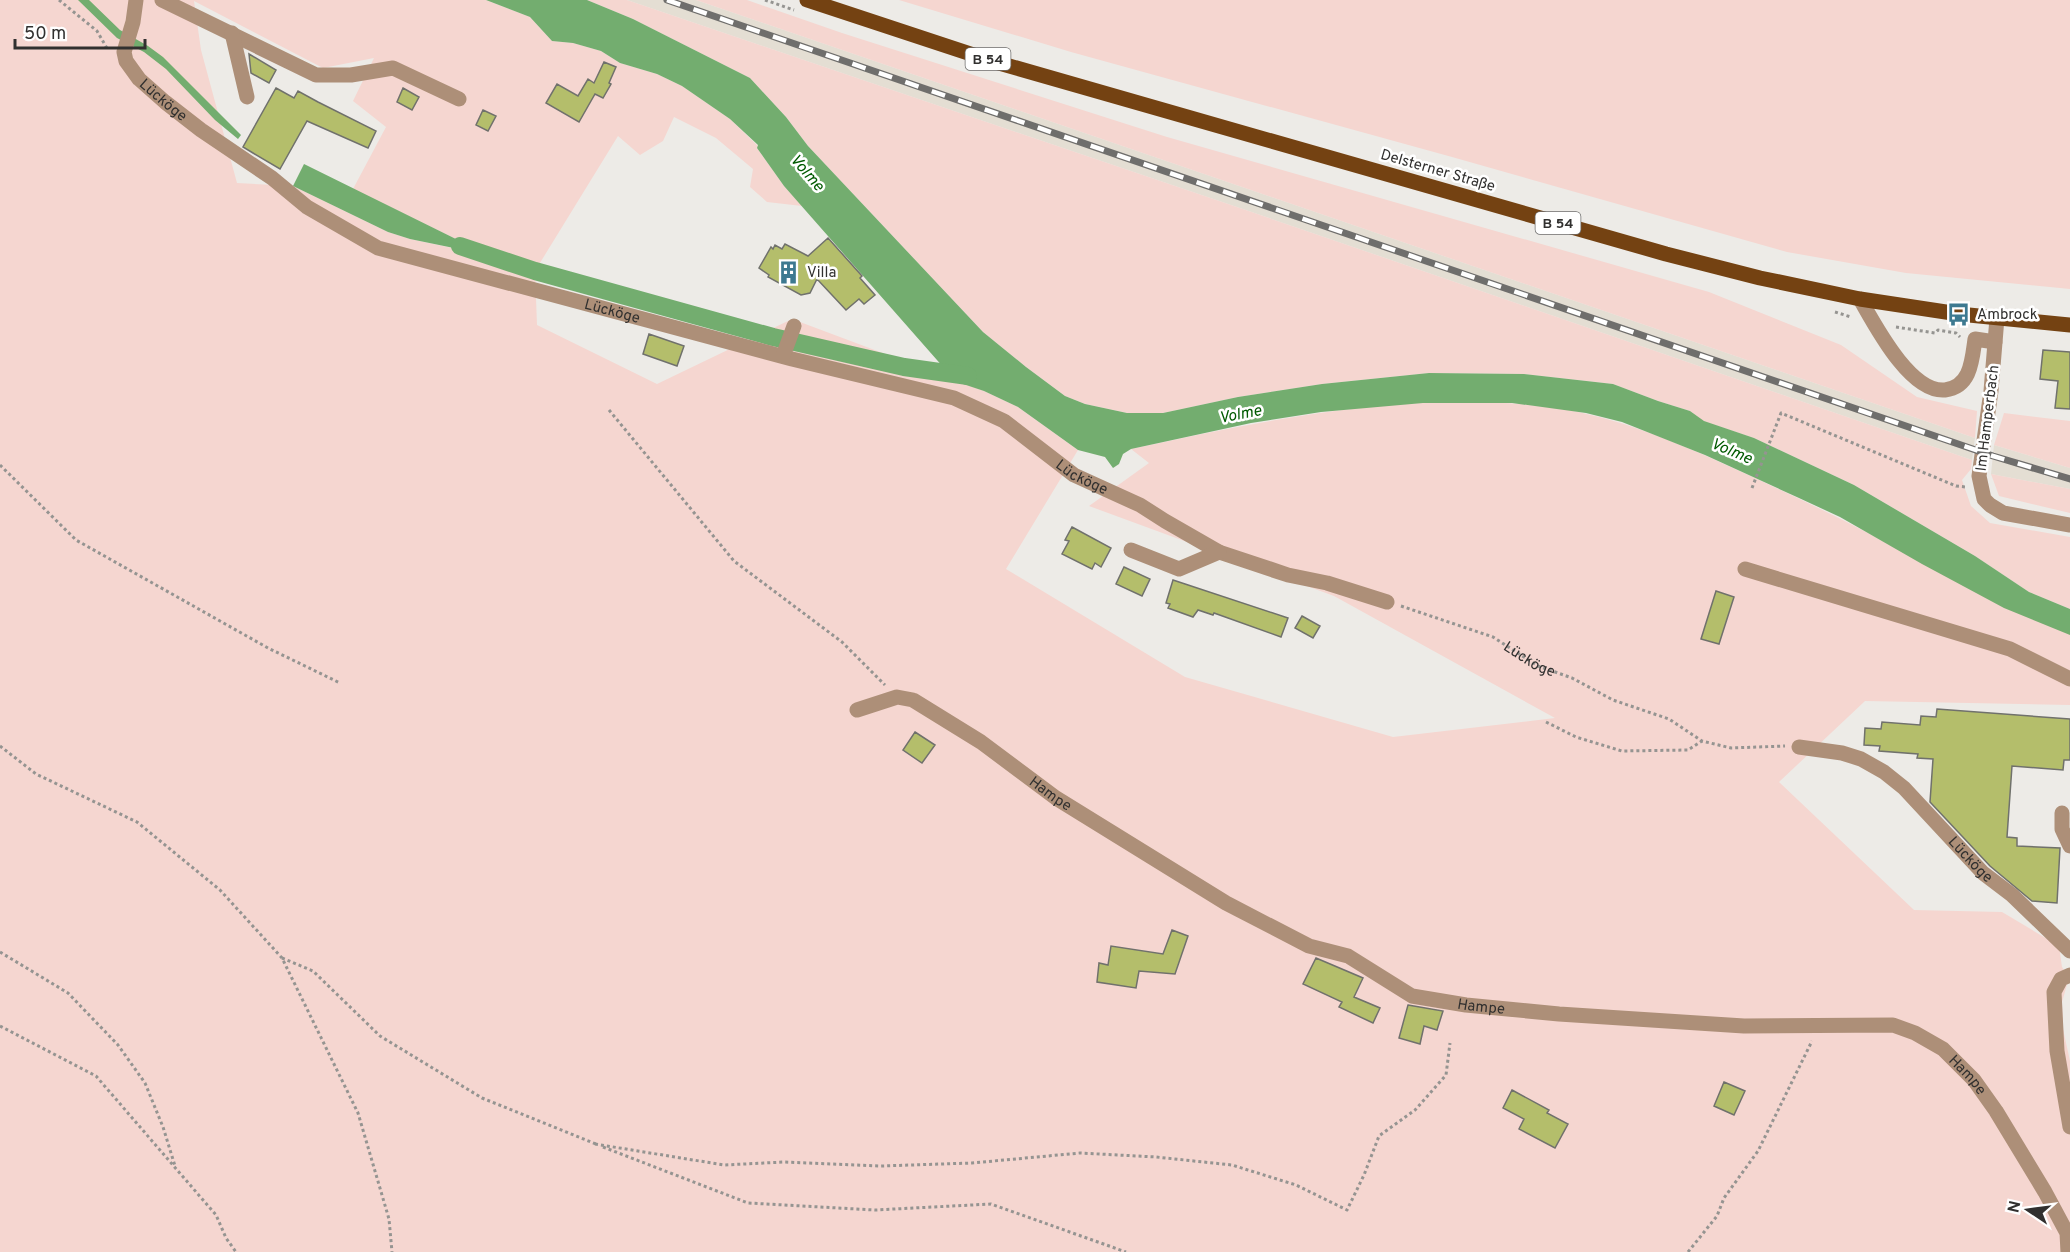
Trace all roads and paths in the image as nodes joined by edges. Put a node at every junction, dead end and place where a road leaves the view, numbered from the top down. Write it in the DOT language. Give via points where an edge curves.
graph roads {
  1 [pos="59,0"];
  2 [pos="136,0"];
  3 [pos="162,0"];
  4 [pos="807,0"];
  5 [pos="232,33"];
  6 [pos="124,52"];
  7 [pos="247,97"];
  8 [pos="459,99"];
  9 [pos="1860,298"];
  10 [pos="1997,318"];
  11 [pos="2070,325"];
  12 [pos="794,326"];
  13 [pos="1995,342"];
  14 [pos="783,356"];
  15 [pos="609,410"];
  16 [pos="0,465"];
  17 [pos="1752,488"];
  18 [pos="1981,489"];
  19 [pos="2070,525"];
  20 [pos="1131,550"];
  21 [pos="1220,552"];
  22 [pos="1745,569"];
  23 [pos="1387,602"];
  24 [pos="2070,679"];
  25 [pos="340,683"];
  26 [pos="897,697"];
  27 [pos="857,710"];
  28 [pos="1546,722"];
  29 [pos="1702,741"];
  30 [pos="0,746"];
  31 [pos="1799,747"];
  32 [pos="2062,813"];
  33 [pos="2070,846"];
  34 [pos="2070,951"];
  35 [pos="0,952"];
  36 [pos="282,958"];
  37 [pos="2070,975"];
  38 [pos="0,1026"];
  39 [pos="1819,1026"];
  40 [pos="1450,1043"];
  41 [pos="2070,1127"];
  42 [pos="595,1144"];
  43 [pos="176,1167"];
  44 [pos="236,1252"];
  45 [pos="392,1252"];
  46 [pos="1126,1252"];
  47 [pos="1688,1252"];
  48 [pos="2068,1252"];
  1 -- 6 [label="path" via="97,31 107,50"];
  2 -- 6 [label="street"];
  3 -- 5 [label="street"];
  4 -- 9 [label="main road, Delsterner Straße / B 54" via="1003,64 1655,251 1760,279"];
  5 -- 7 [label="street"];
  5 -- 8 [label="street" via="316,75 351,75 393,68"];
  6 -- 14 [label="street, Lücköge" via="139,79 174,109 307,207 378,248"];
  9 -- 10 [label="main road, Delsterner Straße / B 54"];
  9 -- 13 [label="street" via="1903,366 1932,388 1953,389 1967,376 1975,339"];
  10 -- 11 [label="main road, Delsterner Straße / B 54"];
  10 -- 13 [label="street, Im Hamperbach"];
  12 -- 14 [label="street"];
  13 -- 18 [label="street, Im Hamperbach"];
  14 -- 21 [label="street, Lücköge" via="954,398 1004,421 1074,475 1140,504"];
  15 -- 26 [label="path" via="734,561 842,642"];
  16 -- 25 [label="path" via="75,540 268,648"];
  17 -- 18 [label="path" via="1781,413 1956,486"];
  18 -- 19 [label="street, Im Hamperbach" via="1984,499 2003,513"];
  20 -- 21 [label="street" via="1179,569"];
  21 -- 23 [label="street, Lücköge"];
  22 -- 24 [label="street" via="2010,649"];
  23 -- 29 [label="path, Lücköge" via="1493,637 1538,666 1572,678 1613,700 1669,719"];
  26 -- 27 [label="street"];
  26 -- 39 [label="street, Hampe" via="913,700 981,742 1056,798 1226,903 1309,946 1348,956 1412,996 1559,1014 1744,1026"];
  28 -- 29 [label="path" via="1576,737 1622,751 1688,750"];
  29 -- 31 [label="path, Lücköge" via="1731,748"];
  30 -- 36 [label="path" via="36,774 137,822 220,890"];
  31 -- 34 [label="street, Lücköge" via="1842,753 1884,772 1904,788 1983,873"];
  32 -- 33 [label="street" via="2062,829"];
  35 -- 43 [label="path" via="68,993 118,1045 145,1083"];
  36 -- 42 [label="path" via="314,971 380,1036 482,1098"];
  36 -- 45 [label="path" via="358,1113 389,1219"];
  37 -- 41 [label="street" via="2061,979 2054,992 2057,1051"];
  38 -- 43 [label="path" via="96,1076"];
  39 -- 47 [label="path" via="1758,1151 1724,1198 1717,1216"];
  39 -- 48 [label="street, Hampe" via="1893,1025 1943,1049 1974,1080 1996,1112 2067,1233"];
  40 -- 42 [label="path" via="1446,1075 1415,1110 1379,1136 1347,1210 1296,1185 1232,1165 1156,1157 1080,1154 881,1166 784,1162 724,1165"];
  42 -- 46 [label="path" via="748,1203 875,1210 991,1204"];
  43 -- 44 [label="path" via="216,1215"];
}
